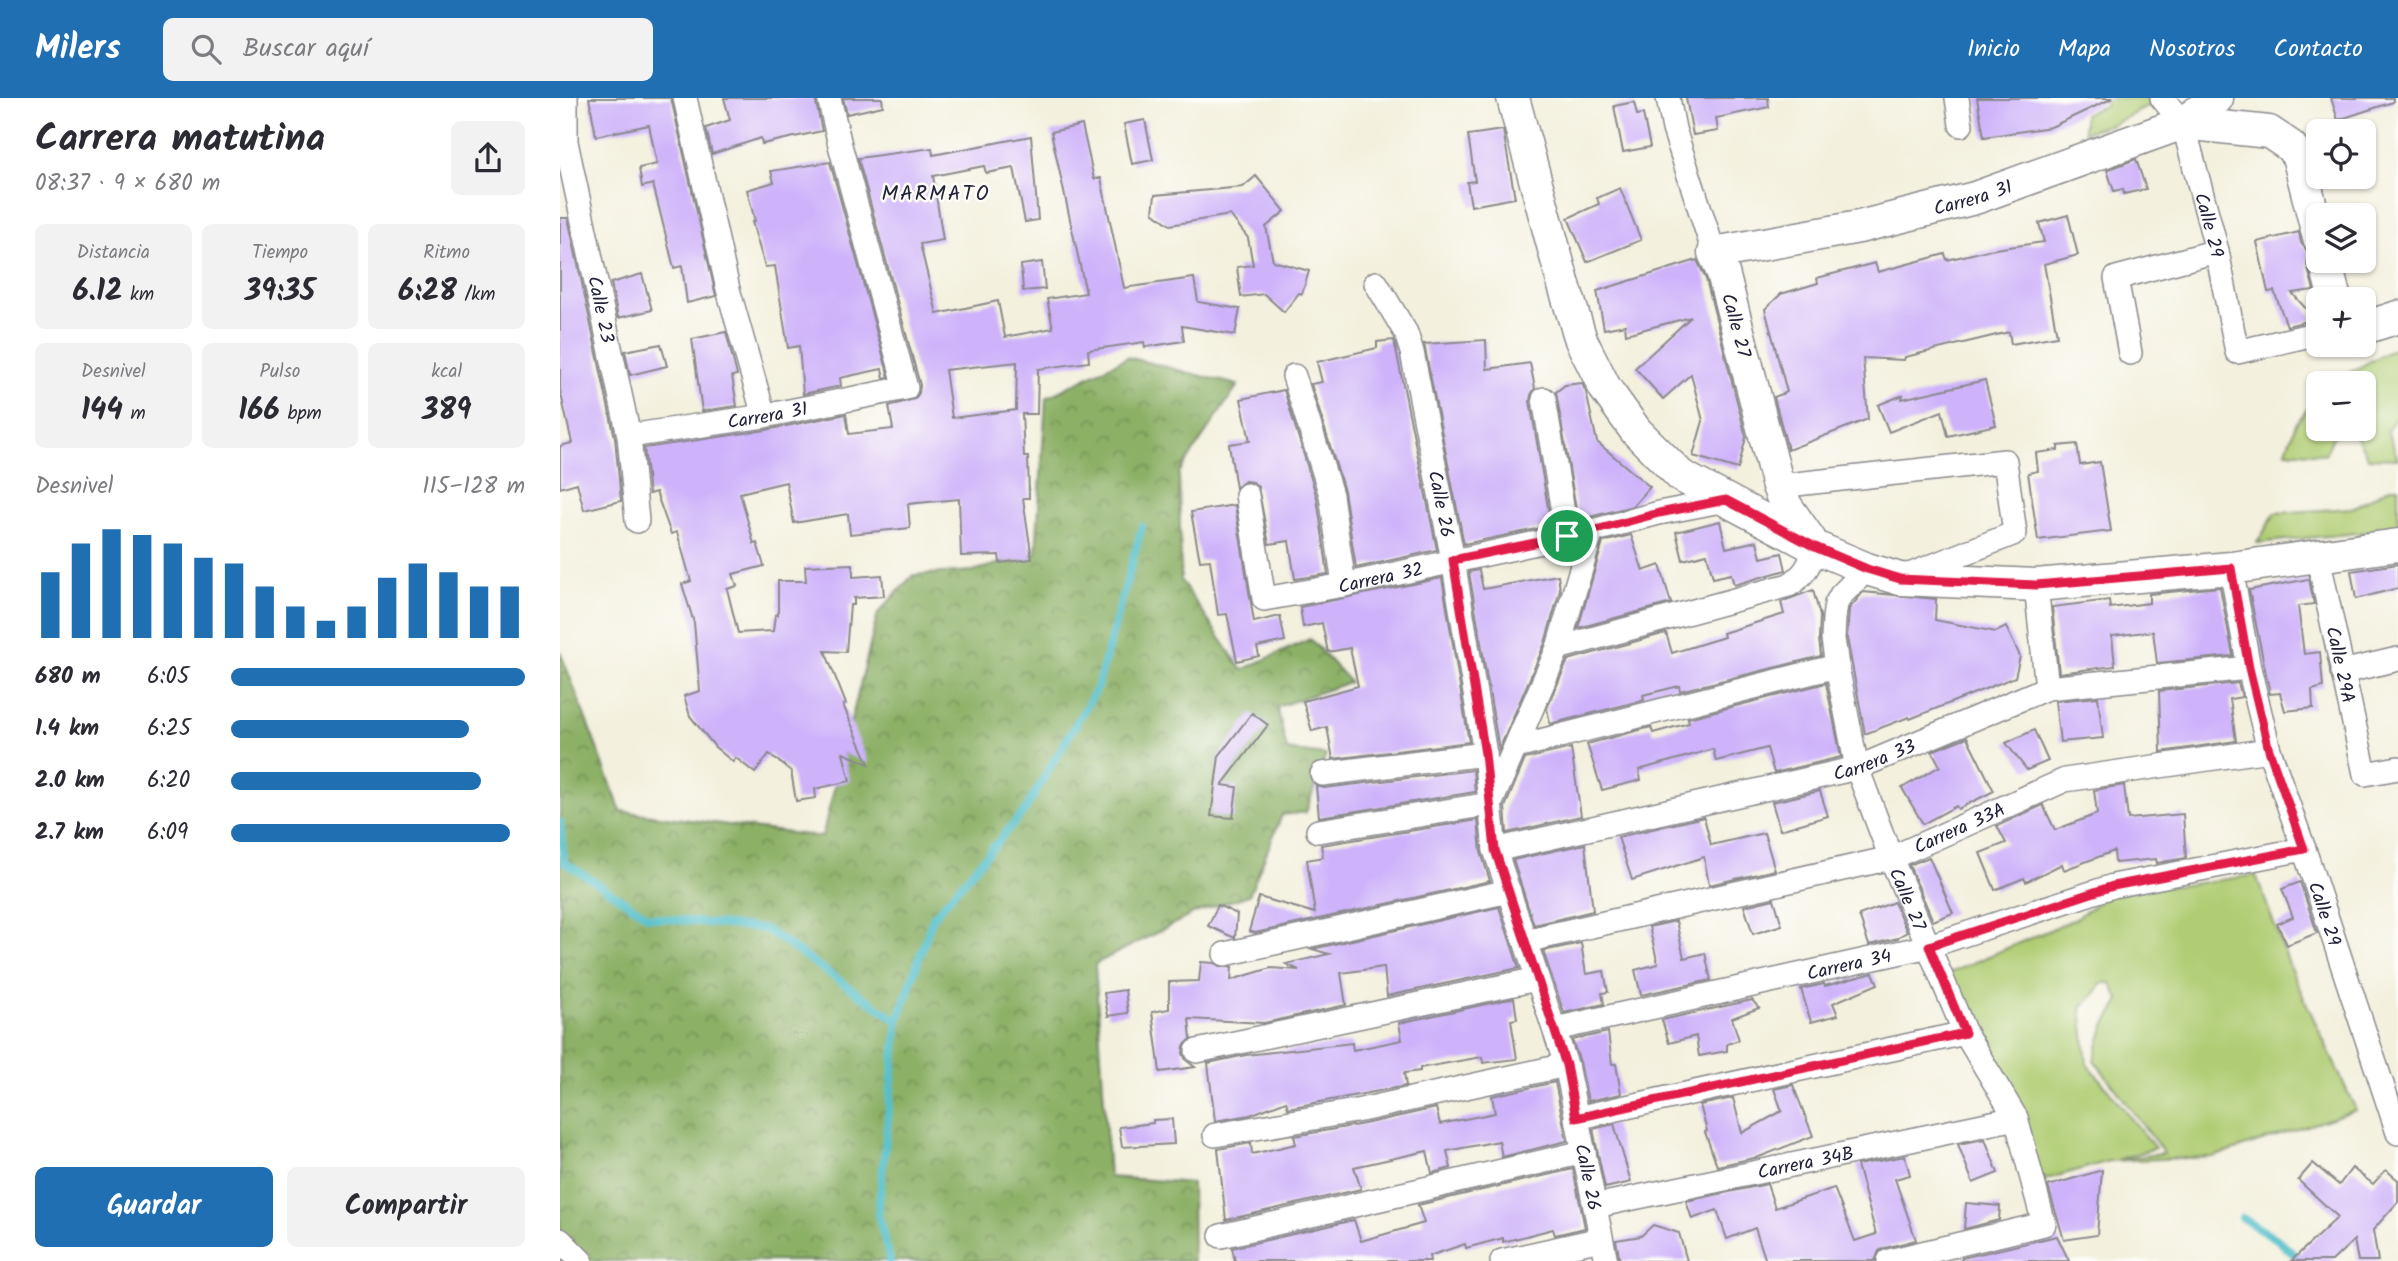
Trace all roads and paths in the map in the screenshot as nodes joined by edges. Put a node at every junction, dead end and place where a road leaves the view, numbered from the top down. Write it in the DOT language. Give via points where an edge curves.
graph roads {
  1 [pos="685,98"];
  2 [pos="829,98"];
  3 [pos="1513,98"];
  4 [pos="1668,98"];
  5 [pos="1957,98"];
  6 [pos="2162,98"];
  7 [pos="2217,98"];
  8 [pos="563,99"];
  9 [pos="2186,111"];
  10 [pos="1961,125"];
  11 [pos="563,143"];
  12 [pos="2310,203"];
  13 [pos="2217,251"];
  14 [pos="1714,253"];
  15 [pos="1376,283"];
  16 [pos="2398,317"];
  17 [pos="2376,324"];
  18 [pos="2306,336"];
  19 [pos="2130,353"];
  20 [pos="1294,376"];
  21 [pos="1544,399"];
  22 [pos="764,416"];
  23 [pos="629,436"];
  24 [pos="1681,476"];
  25 [pos="1778,486"];
  26 [pos="1247,495"];
  27 [pos="1726,500"];
  28 [pos="1659,513"];
  29 [pos="637,521"];
  30 [pos="1592,531"];
  31 [pos="1567,536"];
  32 [pos="2398,545"];
  33 [pos="1815,547"];
  34 [pos="2318,557"];
  35 [pos="1453,560"];
  36 [pos="2231,568"];
  37 [pos="1867,569"];
  38 [pos="1900,579"];
  39 [pos="1343,585"];
  40 [pos="2036,585"];
  41 [pos="1558,648"];
  42 [pos="2398,659"];
  43 [pos="1836,666"];
  44 [pos="2249,668"];
  45 [pos="2342,672"];
  46 [pos="2047,688"];
  47 [pos="1516,747"];
  48 [pos="2269,750"];
  49 [pos="1485,754"];
  50 [pos="1857,768"];
  51 [pos="2398,768"];
  52 [pos="1322,774"];
  53 [pos="1490,804"];
  54 [pos="1318,831"];
  55 [pos="2304,849"];
  56 [pos="1495,850"];
  57 [pos="1891,858"];
  58 [pos="1508,891"];
  59 [pos="1525,941"];
  60 [pos="1929,946"];
  61 [pos="1225,954"];
  62 [pos="1537,979"];
  63 [pos="1555,1030"];
  64 [pos="1965,1033"];
  65 [pos="1197,1051"];
  66 [pos="1566,1065"];
  67 [pos="1576,1118"];
  68 [pos="2016,1118"];
  69 [pos="2398,1133"];
  70 [pos="1216,1135"];
  71 [pos="1584,1152"];
  72 [pos="1595,1206"];
  73 [pos="1221,1236"];
  74 [pos="1601,1238"];
  75 [pos="560,1240"];
  76 [pos="580,1261"];
  77 [pos="1502,1261"];
  78 [pos="1606,1261"];
  79 [pos="1889,1261"];
  1 -- 22 [label="street" via="728,289"];
  2 -- 22 [label="street, Carrera 31" via="906,388"];
  3 -- 24 [label="main road" via="1581,340 1605,388 1636,431"];
  4 -- 14 [label="street, Calle 27"];
  5 -- 10 [label="street"];
  6 -- 9 [label="street"];
  7 -- 9 [label="main road, Carrera 31"];
  8 -- 11 [label="street, Calle 23"];
  9 -- 12 [label="main road" via="2269,132 2290,146 2298,156"];
  9 -- 13 [label="street, Calle 29"];
  9 -- 14 [label="main road, Carrera 31" via="1975,198 1859,227"];
  11 -- 23 [label="street, Calle 23"];
  13 -- 18 [label="street, Calle 29" via="2237,352"];
  13 -- 19 [label="street" via="2116,278"];
  14 -- 25 [label="main road, Calle 27"];
  15 -- 35 [label="street, Calle 26" via="1412,352"];
  16 -- 17 [label="main road"];
  20 -- 39 [label="street" via="1331,495"];
  21 -- 31 [label="street"];
  22 -- 23 [label="street, Carrera 31"];
  23 -- 29 [label="street, Calle 23"];
  24 -- 27 [label="main road"];
  24 -- 28 [label="street"];
  25 -- 33 [label="main road, Calle 27" via="1786,506"];
  25 -- 38 [label="street" via="2005,461 2015,533"];
  26 -- 39 [label="street, Carrera 32" via="1264,600"];
  27 -- 28 [label="street, Carrera 32"];
  27 -- 33 [label="main road"];
  28 -- 30 [label="street, Carrera 32"];
  30 -- 31 [label="street, Carrera 32"];
  30 -- 41 [label="street"];
  31 -- 35 [label="street, Carrera 32"];
  32 -- 34 [label="main road"];
  33 -- 37 [label="main road"];
  33 -- 41 [label="street" via="1809,566 1789,585"];
  34 -- 36 [label="main road"];
  34 -- 45 [label="street, Calle 29A"];
  35 -- 39 [label="street, Carrera 32"];
  35 -- 49 [label="street, Calle 26"];
  36 -- 40 [label="main road"];
  36 -- 44 [label="street, Calle 29"];
  37 -- 38 [label="main road"];
  37 -- 43 [label="street, Calle 27" via="1836,604"];
  38 -- 40 [label="main road"];
  40 -- 46 [label="street"];
  41 -- 47 [label="street"];
  42 -- 45 [label="street"];
  43 -- 47 [label="street"];
  43 -- 50 [label="street, Calle 27"];
  44 -- 46 [label="street, Carrera 33"];
  44 -- 48 [label="street, Calle 29"];
  45 -- 51 [label="street, Calle 29A" via="2365,774"];
  46 -- 50 [label="street, Carrera 33"];
  47 -- 53 [label="street"];
  48 -- 55 [label="street, Calle 29"];
  48 -- 57 [label="street, Carrera 33A" via="2065,780"];
  49 -- 52 [label="street"];
  49 -- 53 [label="street, Calle 26"];
  50 -- 56 [label="street, Carrera 33"];
  50 -- 57 [label="street, Calle 27"];
  53 -- 54 [label="street"];
  53 -- 56 [label="street, Calle 26"];
  55 -- 60 [label="street, Carrera 34" via="2113,886"];
  55 -- 69 [label="street, Calle 29"];
  56 -- 58 [label="street, Calle 26"];
  57 -- 59 [label="street, Carrera 33A"];
  57 -- 60 [label="street, Calle 27"];
  58 -- 59 [label="street, Calle 26"];
  58 -- 61 [label="street"];
  59 -- 62 [label="street, Calle 26"];
  60 -- 63 [label="street, Carrera 34"];
  60 -- 64 [label="street, Calle 27"];
  62 -- 63 [label="street, Calle 26"];
  62 -- 65 [label="street"];
  63 -- 66 [label="street, Calle 26"];
  64 -- 67 [label="street"];
  64 -- 68 [label="street, Calle 27"];
  66 -- 67 [label="street, Calle 26"];
  66 -- 70 [label="street" via="1361,1110"];
  67 -- 71 [label="street, Calle 26"];
  68 -- 72 [label="street, Carrera 34B"];
  68 -- 79 [label="street, Calle 27" via="2044,1224"];
  71 -- 72 [label="street, Calle 26"];
  71 -- 73 [label="street"];
  72 -- 74 [label="street, Calle 26"];
  74 -- 77 [label="street"];
  74 -- 78 [label="street, Calle 26"];
  75 -- 76 [label="street"];
}
